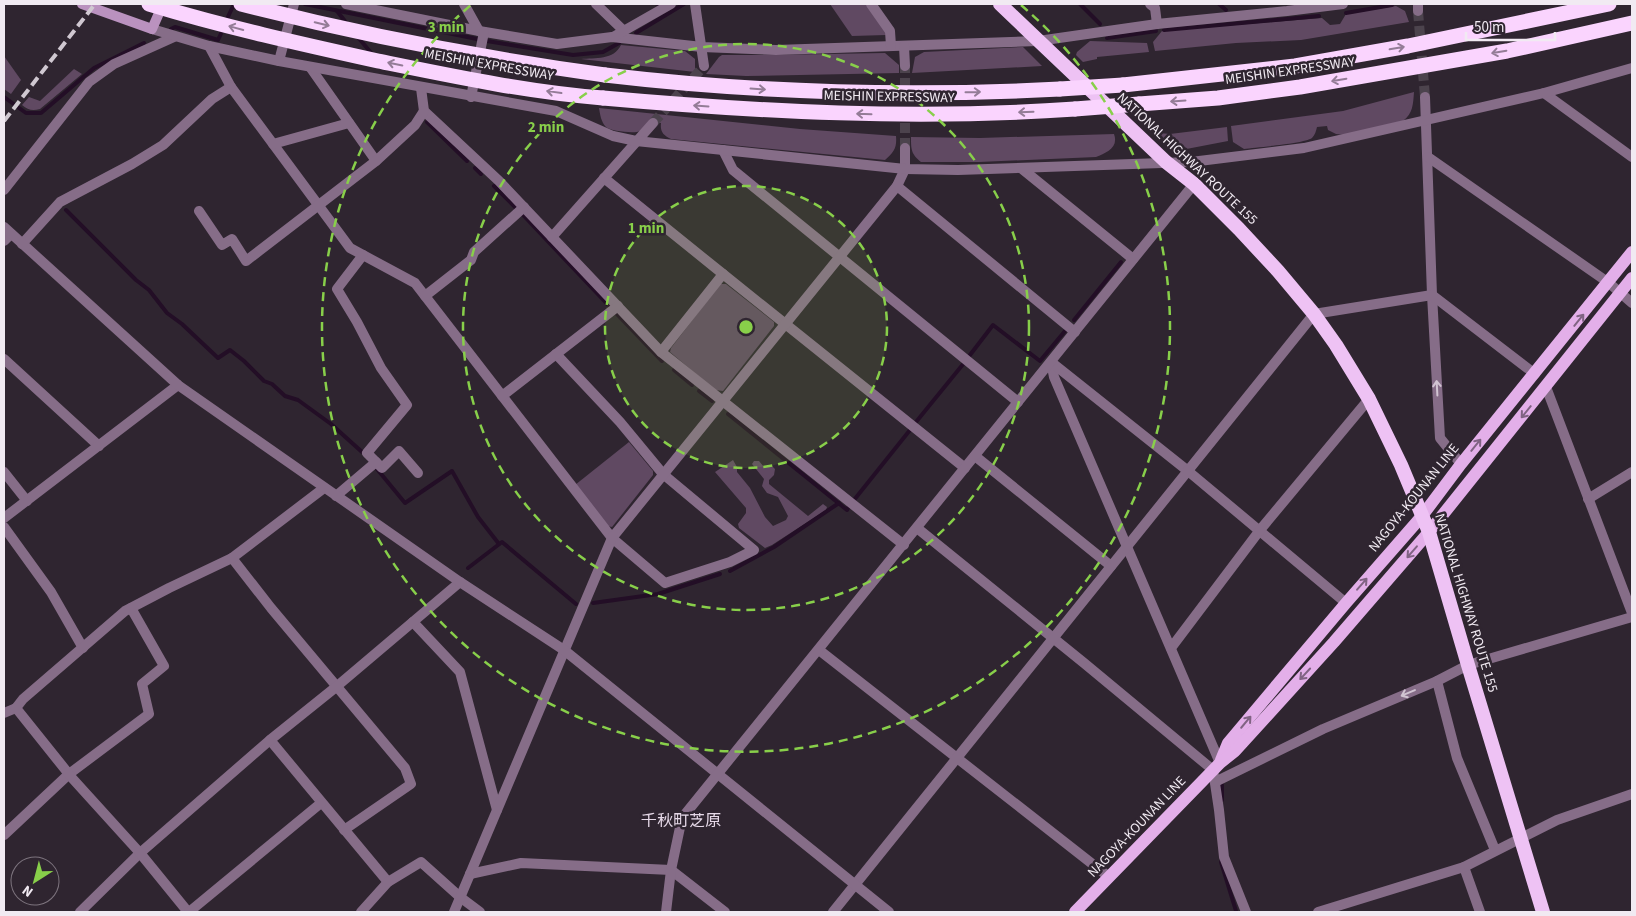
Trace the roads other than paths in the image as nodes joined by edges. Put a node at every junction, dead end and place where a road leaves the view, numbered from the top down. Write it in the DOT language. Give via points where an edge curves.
graph roads {
  1 [pos="82,4"];
  2 [pos="149,4"];
  3 [pos="163,4"];
  4 [pos="241,4"];
  5 [pos="346,4"];
  6 [pos="464,4"];
  7 [pos="596,4"];
  8 [pos="671,4"];
  9 [pos="696,4"];
  10 [pos="871,4"];
  11 [pos="1000,4"];
  12 [pos="1150,4"];
  13 [pos="1343,4"];
  14 [pos="1609,4"];
  15 [pos="294,5"];
  16 [pos="1318,6"];
  17 [pos="1286,8"];
  18 [pos="1632,23"];
  19 [pos="1158,24"];
  20 [pos="152,29"];
  21 [pos="624,31"];
  22 [pos="174,36"];
  23 [pos="482,36"];
  24 [pos="612,37"];
  25 [pos="1038,41"];
  26 [pos="209,46"];
  27 [pos="891,46"];
  28 [pos="904,46"];
  29 [pos="702,47"];
  30 [pos="279,61"];
  31 [pos="704,66"];
  32 [pos="905,66"];
  33 [pos="310,68"];
  34 [pos="1632,68"];
  35 [pos="231,87"];
  36 [pos="421,88"];
  37 [pos="1544,93"];
  38 [pos="471,97"];
  39 [pos="1425,97"];
  40 [pos="424,111"];
  41 [pos="1426,121"];
  42 [pos="349,123"];
  43 [pos="653,123"];
  44 [pos="636,142"];
  45 [pos="273,144"];
  46 [pos="905,148"];
  47 [pos="723,150"];
  48 [pos="1428,157"];
  49 [pos="1632,157"];
  50 [pos="376,161"];
  51 [pos="1166,162"];
  52 [pos="905,168"];
  53 [pos="1021,168"];
  54 [pos="604,178"];
  55 [pos="1194,184"];
  56 [pos="897,186"];
  57 [pos="4,190"];
  58 [pos="319,206"];
  59 [pos="524,207"];
  60 [pos="199,211"];
  61 [pos="6,234"];
  62 [pos="552,237"];
  63 [pos="22,244"];
  64 [pos="1632,252"];
  65 [pos="363,255"];
  66 [pos="839,257"];
  67 [pos="1133,259"];
  68 [pos="724,274"];
  69 [pos="1632,278"];
  70 [pos="1609,282"];
  71 [pos="1621,292"];
  72 [pos="1432,295"];
  73 [pos="425,296"];
  74 [pos="1632,303"];
  75 [pos="618,306"];
  76 [pos="1314,314"];
  77 [pos="785,324"];
  78 [pos="1075,332"];
  79 [pos="661,352"];
  80 [pos="556,354"];
  81 [pos="4,359"];
  82 [pos="1051,362"];
  83 [pos="1535,374"];
  84 [pos="178,386"];
  85 [pos="1546,388"];
  86 [pos="502,396"];
  87 [pos="1369,399"];
  88 [pos="723,401"];
  89 [pos="1018,402"];
  90 [pos="99,446"];
  91 [pos="975,456"];
  92 [pos="376,462"];
  93 [pos="1461,464"];
  94 [pos="965,468"];
  95 [pos="1188,471"];
  96 [pos="4,472"];
  97 [pos="1632,472"];
  98 [pos="418,473"];
  99 [pos="664,474"];
  100 [pos="324,488"];
  101 [pos="336,496"];
  102 [pos="1588,499"];
  103 [pos="26,501"];
  104 [pos="1422,516"];
  105 [pos="4,518"];
  106 [pos="4,527"];
  107 [pos="917,528"];
  108 [pos="1260,530"];
  109 [pos="1430,532"];
  110 [pos="612,538"];
  111 [pos="904,545"];
  112 [pos="1127,546"];
  113 [pos="232,558"];
  114 [pos="1111,566"];
  115 [pos="460,582"];
  116 [pos="1346,603"];
  117 [pos="131,608"];
  118 [pos="1632,613"];
  119 [pos="1632,617"];
  120 [pos="413,622"];
  121 [pos="1053,638"];
  122 [pos="83,648"];
  123 [pos="1171,648"];
  124 [pos="564,650"];
  125 [pos="819,650"];
  126 [pos="1468,665"];
  127 [pos="1437,681"];
  128 [pos="336,687"];
  129 [pos="16,708"];
  130 [pos="4,713"];
  131 [pos="270,740"];
  132 [pos="956,758"];
  133 [pos="1216,772"];
  134 [pos="69,774"];
  135 [pos="718,775"];
  136 [pos="1632,794"];
  137 [pos="322,803"];
  138 [pos="497,810"];
  139 [pos="344,830"];
  140 [pos="4,835"];
  141 [pos="1520,839"];
  142 [pos="1495,850"];
  143 [pos="140,853"];
  144 [pos="1464,867"];
  145 [pos="671,870"];
  146 [pos="470,874"];
  147 [pos="1109,877"];
  148 [pos="388,882"];
  149 [pos="855,886"];
  150 [pos="460,897"];
  151 [pos="80,912"];
  152 [pos="189,912"];
  153 [pos="361,912"];
  154 [pos="454,912"];
  155 [pos="480,912"];
  156 [pos="666,912"];
  157 [pos="725,912"];
  158 [pos="833,912"];
  159 [pos="888,912"];
  160 [pos="1075,912"];
  161 [pos="1246,912"];
  162 [pos="1318,912"];
  163 [pos="1480,912"];
  164 [pos="1543,912"];
  1 -- 20 [label="main road"];
  18 -- 2 [label="highway, MEISHIN EXPRESSWAY, one-way, bridge" via="1507,51 1218,98 1029,112 902,115 578,96 459,78 282,40"];
  3 -- 20 [label="main road"];
  4 -- 14 [label="highway, MEISHIN EXPRESSWAY, one-way, bridge" via="388,40 605,75 784,91 909,93 1123,85 1295,66"];
  5 -- 23 [label="street"];
  6 -- 23 [label="street"];
  7 -- 21 [label="street"];
  8 -- 21 [label="street"];
  9 -- 29 [label="street"];
  10 -- 27 [label="street" via="890,31"];
  11 -- 25 [label="highway, NATIONAL HIGHWAY ROUTE 155"];
  12 -- 19 [label="street" via="1155,8"];
  13 -- 16 [label="street"];
  15 -- 30 [label="street"];
  16 -- 17 [label="street"];
  17 -- 19 [label="street"];
  19 -- 25 [label="street"];
  20 -- 22 [label="street"];
  21 -- 24 [label="street"];
  22 -- 26 [label="street"];
  22 -- 57 [label="street" via="114,64 90,82"];
  23 -- 24 [label="street" via="557,44"];
  23 -- 38 [label="street"];
  24 -- 29 [label="street"];
  25 -- 28 [label="street"];
  25 -- 51 [label="highway, NATIONAL HIGHWAY ROUTE 155"];
  26 -- 30 [label="street"];
  26 -- 35 [label="street"];
  27 -- 28 [label="street"];
  27 -- 29 [label="street" via="776,50"];
  28 -- 32 [label="street"];
  29 -- 31 [label="street"];
  30 -- 33 [label="street"];
  33 -- 36 [label="street"];
  33 -- 42 [label="street"];
  34 -- 37 [label="street"];
  35 -- 45 [label="street"];
  35 -- 63 [label="street" via="212,99 163,144 60,202"];
  36 -- 38 [label="street"];
  36 -- 40 [label="street"];
  37 -- 41 [label="street"];
  37 -- 49 [label="street"];
  38 -- 44 [label="street" via="556,112"];
  39 -- 41 [label="street"];
  40 -- 50 [label="street" via="415,125"];
  40 -- 59 [label="street"];
  41 -- 48 [label="street"];
  41 -- 51 [label="street" via="1304,148 1191,162"];
  42 -- 45 [label="street"];
  42 -- 50 [label="street"];
  43 -- 44 [label="street"];
  44 -- 47 [label="street"];
  44 -- 54 [label="street"];
  45 -- 58 [label="street"];
  46 -- 52 [label="street"];
  47 -- 52 [label="street"];
  47 -- 66 [label="street" via="733,170"];
  48 -- 70 [label="street"];
  48 -- 72 [label="street"];
  50 -- 58 [label="street"];
  51 -- 53 [label="street"];
  51 -- 55 [label="highway, NATIONAL HIGHWAY ROUTE 155"];
  52 -- 53 [label="street"];
  52 -- 56 [label="street"];
  53 -- 67 [label="street"];
  54 -- 62 [label="street"];
  54 -- 68 [label="street"];
  55 -- 67 [label="street"];
  55 -- 76 [label="highway, NATIONAL HIGHWAY ROUTE 155" via="1246,236"];
  56 -- 66 [label="street"];
  56 -- 78 [label="street"];
  58 -- 60 [label="street" via="246,262 232,239 222,245"];
  58 -- 65 [label="street" via="350,248"];
  59 -- 62 [label="street"];
  59 -- 73 [label="street" via="474,252 471,260"];
  61 -- 63 [label="street"];
  62 -- 75 [label="street"];
  63 -- 84 [label="street"];
  64 -- 70 [label="main road, NAGOYA-KOUNAN LINE"];
  65 -- 73 [label="street" via="415,283"];
  65 -- 92 [label="street" via="337,289 381,368 407,405 367,453"];
  66 -- 77 [label="street"];
  66 -- 89 [label="street"];
  67 -- 78 [label="street"];
  68 -- 77 [label="street"];
  68 -- 79 [label="street"];
  69 -- 71 [label="main road, NAGOYA-KOUNAN LINE"];
  70 -- 71 [label="street"];
  83 -- 70 [label="main road, NAGOYA-KOUNAN LINE, one-way"];
  71 -- 74 [label="street"];
  71 -- 85 [label="main road, NAGOYA-KOUNAN LINE"];
  72 -- 76 [label="street"];
  72 -- 83 [label="street"];
  93 -- 72 [label="street, one-way" via="1440,438"];
  73 -- 86 [label="street"];
  75 -- 79 [label="street"];
  75 -- 80 [label="street"];
  76 -- 87 [label="highway, NATIONAL HIGHWAY ROUTE 155"];
  76 -- 95 [label="street"];
  77 -- 88 [label="street"];
  77 -- 94 [label="street"];
  78 -- 82 [label="street"];
  79 -- 88 [label="street"];
  80 -- 86 [label="street"];
  80 -- 99 [label="street"];
  81 -- 90 [label="street"];
  82 -- 89 [label="street"];
  82 -- 95 [label="street"];
  82 -- 112 [label="street" via="1054,377"];
  93 -- 83 [label="main road, NAGOYA-KOUNAN LINE, one-way"];
  84 -- 90 [label="street"];
  84 -- 100 [label="street"];
  85 -- 102 [label="street"];
  85 -- 109 [label="main road, NAGOYA-KOUNAN LINE, one-way"];
  86 -- 110 [label="street"];
  87 -- 104 [label="highway, NATIONAL HIGHWAY ROUTE 155"];
  87 -- 108 [label="street"];
  88 -- 99 [label="street"];
  88 -- 111 [label="street"];
  89 -- 91 [label="street"];
  90 -- 103 [label="street"];
  91 -- 94 [label="street"];
  91 -- 114 [label="street"];
  92 -- 98 [label="street" via="382,468 399,451"];
  92 -- 101 [label="street"];
  93 -- 104 [label="main road, NAGOYA-KOUNAN LINE"];
  94 -- 107 [label="street"];
  95 -- 108 [label="street"];
  95 -- 112 [label="street"];
  96 -- 103 [label="street"];
  97 -- 102 [label="street"];
  99 -- 110 [label="street"];
  99 -- 110 [label="street" via="754,550 730,562 665,582"];
  100 -- 101 [label="street"];
  100 -- 113 [label="street"];
  101 -- 115 [label="street"];
  102 -- 118 [label="street"];
  103 -- 105 [label="street"];
  104 -- 109 [label="highway, NATIONAL HIGHWAY ROUTE 155"];
  116 -- 104 [label="main road, NAGOYA-KOUNAN LINE, one-way"];
  106 -- 122 [label="street" via="51,592"];
  107 -- 111 [label="street"];
  107 -- 121 [label="street"];
  108 -- 116 [label="street"];
  108 -- 123 [label="street"];
  109 -- 126 [label="highway, NATIONAL HIGHWAY ROUTE 155"];
  109 -- 133 [label="main road, NAGOYA-KOUNAN LINE, one-way"];
  110 -- 124 [label="street"];
  111 -- 125 [label="street"];
  112 -- 114 [label="street"];
  112 -- 123 [label="street"];
  113 -- 117 [label="street"];
  113 -- 128 [label="street"];
  114 -- 121 [label="street"];
  115 -- 120 [label="street"];
  115 -- 124 [label="street"];
  133 -- 116 [label="main road, NAGOYA-KOUNAN LINE, one-way" via="1228,743"];
  117 -- 122 [label="street"];
  117 -- 134 [label="street" via="164,666 142,684 150,714"];
  119 -- 126 [label="street"];
  120 -- 128 [label="street"];
  120 -- 138 [label="street" via="460,672"];
  121 -- 132 [label="street"];
  121 -- 133 [label="street"];
  122 -- 129 [label="street"];
  123 -- 133 [label="street"];
  124 -- 135 [label="street"];
  124 -- 138 [label="street"];
  125 -- 132 [label="street"];
  125 -- 135 [label="street"];
  126 -- 127 [label="street"];
  126 -- 141 [label="highway, NATIONAL HIGHWAY ROUTE 155"];
  127 -- 133 [label="street, one-way"];
  127 -- 142 [label="street" via="1457,758"];
  128 -- 131 [label="street"];
  128 -- 139 [label="street" via="405,768 411,784"];
  129 -- 130 [label="street"];
  129 -- 134 [label="street"];
  131 -- 137 [label="street"];
  131 -- 143 [label="street"];
  132 -- 147 [label="street"];
  132 -- 149 [label="street"];
  133 -- 147 [label="main road, NAGOYA-KOUNAN LINE"];
  133 -- 161 [label="street" via="1224,857"];
  134 -- 140 [label="street"];
  134 -- 143 [label="street"];
  135 -- 145 [label="street" via="682,818"];
  135 -- 149 [label="street"];
  136 -- 141 [label="street" via="1557,820"];
  137 -- 139 [label="street"];
  137 -- 152 [label="street"];
  138 -- 146 [label="street"];
  139 -- 148 [label="street"];
  141 -- 142 [label="street"];
  141 -- 164 [label="highway, NATIONAL HIGHWAY ROUTE 155"];
  142 -- 144 [label="street"];
  143 -- 151 [label="street"];
  143 -- 152 [label="street"];
  144 -- 162 [label="street"];
  144 -- 163 [label="street"];
  145 -- 146 [label="street" via="521,863"];
  145 -- 156 [label="street"];
  145 -- 157 [label="street"];
  146 -- 150 [label="street"];
  147 -- 160 [label="main road, NAGOYA-KOUNAN LINE"];
  148 -- 150 [label="street" via="421,862"];
  148 -- 153 [label="street"];
  149 -- 158 [label="street"];
  149 -- 159 [label="street"];
  150 -- 154 [label="street"];
  150 -- 155 [label="street"];
}
